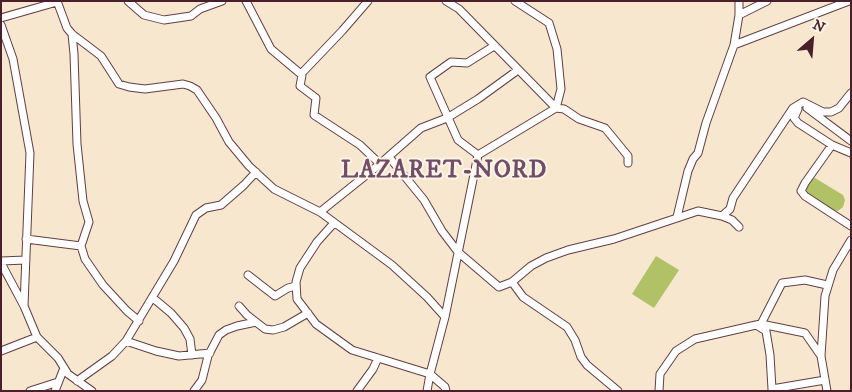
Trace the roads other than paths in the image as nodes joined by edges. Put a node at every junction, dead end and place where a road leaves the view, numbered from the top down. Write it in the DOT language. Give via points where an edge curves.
graph roads {
  1 [pos="128,1"];
  2 [pos="222,1"];
  3 [pos="246,1"];
  4 [pos="368,1"];
  5 [pos="446,1"];
  6 [pos="515,1"];
  7 [pos="738,1"];
  8 [pos="767,1"];
  9 [pos="849,1"];
  10 [pos="57,2"];
  11 [pos="739,15"];
  12 [pos="1,18"];
  13 [pos="1,25"];
  14 [pos="72,34"];
  15 [pos="734,45"];
  16 [pos="494,46"];
  17 [pos="518,70"];
  18 [pos="301,74"];
  19 [pos="851,92"];
  20 [pos="556,108"];
  21 [pos="447,118"];
  22 [pos="851,141"];
  23 [pos="832,145"];
  24 [pos="851,153"];
  25 [pos="478,154"];
  26 [pos="389,157"];
  27 [pos="380,164"];
  28 [pos="628,164"];
  29 [pos="256,172"];
  30 [pos="320,212"];
  31 [pos="722,216"];
  32 [pos="677,217"];
  33 [pos="334,223"];
  34 [pos="851,226"];
  35 [pos="739,227"];
  36 [pos="26,238"];
  37 [pos="851,240"];
  38 [pos="81,246"];
  39 [pos="458,252"];
  40 [pos="26,260"];
  41 [pos="1,262"];
  42 [pos="248,276"];
  43 [pos="25,277"];
  44 [pos="9,278"];
  45 [pos="512,282"];
  46 [pos="827,285"];
  47 [pos="296,286"];
  48 [pos="153,298"];
  49 [pos="24,306"];
  50 [pos="239,306"];
  51 [pos="308,313"];
  52 [pos="445,317"];
  53 [pos="139,321"];
  54 [pos="256,322"];
  55 [pos="759,324"];
  56 [pos="37,337"];
  57 [pos="126,341"];
  58 [pos="1,351"];
  59 [pos="210,353"];
  60 [pos="192,355"];
  61 [pos="821,356"];
  62 [pos="378,358"];
  63 [pos="64,368"];
  64 [pos="430,374"];
  65 [pos="825,380"];
  66 [pos="77,381"];
  67 [pos="58,382"];
  68 [pos="772,390"];
  69 [pos="30,391"];
  70 [pos="55,391"];
  71 [pos="92,391"];
  72 [pos="194,391"];
  73 [pos="357,391"];
  74 [pos="427,391"];
  75 [pos="446,391"];
  76 [pos="618,391"];
  77 [pos="659,391"];
  78 [pos="827,391"];
  1 -- 2 [label="street" via="144,15 164,20 191,16"];
  3 -- 18 [label="street" via="271,49"];
  4 -- 18 [label="street"];
  5 -- 16 [label="street" via="459,9"];
  6 -- 20 [label="street" via="549,23 557,49 561,89"];
  7 -- 11 [label="street"];
  8 -- 11 [label="street"];
  9 -- 15 [label="street"];
  10 -- 12 [label="street"];
  10 -- 14 [label="street"];
  11 -- 15 [label="street"];
  13 -- 36 [label="street" via="13,59 30,153"];
  14 -- 29 [label="street" via="101,56 119,84 145,89 182,84 197,90 229,142"];
  14 -- 38 [label="street" via="77,144 83,201 89,222"];
  15 -- 32 [label="street" via="698,153 688,171"];
  16 -- 17 [label="street"];
  16 -- 21 [label="street" via="466,63 451,62 430,77"];
  17 -- 20 [label="street"];
  17 -- 21 [label="street"];
  18 -- 27 [label="street" via="300,86 316,98 314,115 360,145"];
  19 -- 31 [label="street" via="831,112 803,102 793,108 732,198 730,209"];
  20 -- 25 [label="street"];
  20 -- 28 [label="street" via="605,128 628,156"];
  21 -- 25 [label="street" via="458,140"];
  21 -- 26 [label="street" via="421,128"];
  22 -- 23 [label="street" via="805,106 797,110 794,118 798,123"];
  23 -- 24 [label="street"];
  23 -- 34 [label="street" via="802,192"];
  25 -- 39 [label="street"];
  26 -- 27 [label="street"];
  26 -- 39 [label="street" via="424,200"];
  27 -- 30 [label="street"];
  29 -- 30 [label="street" via="274,189"];
  29 -- 48 [label="street" via="221,205 206,208 196,215"];
  30 -- 33 [label="street"];
  31 -- 32 [label="street" via="702,211"];
  31 -- 35 [label="street"];
  32 -- 45 [label="street" via="664,224 546,258"];
  33 -- 47 [label="street" via="316,242 300,268"];
  33 -- 52 [label="street" via="392,265"];
  36 -- 38 [label="street"];
  36 -- 40 [label="street"];
  37 -- 46 [label="street"];
  38 -- 53 [label="street" via="103,285"];
  39 -- 45 [label="street" via="499,286"];
  39 -- 52 [label="street"];
  40 -- 41 [label="street"];
  40 -- 43 [label="street"];
  41 -- 44 [label="street"];
  42 -- 47 [label="street" via="275,296"];
  43 -- 44 [label="street"];
  43 -- 49 [label="street"];
  44 -- 49 [label="street"];
  45 -- 76 [label="street" via="522,297 567,328 587,365"];
  46 -- 55 [label="street" via="805,280 782,283"];
  46 -- 61 [label="street"];
  47 -- 51 [label="street" via="297,299"];
  48 -- 53 [label="street"];
  48 -- 60 [label="street" via="184,328 190,339"];
  49 -- 56 [label="street"];
  50 -- 54 [label="street"];
  51 -- 54 [label="street" via="273,330 265,329"];
  51 -- 62 [label="street" via="316,324 352,350"];
  52 -- 64 [label="street"];
  53 -- 57 [label="street"];
  54 -- 59 [label="street" via="226,330 219,335"];
  55 -- 61 [label="street" via="805,333"];
  55 -- 68 [label="street" via="766,331"];
  55 -- 77 [label="street" via="695,339 676,351 660,374"];
  56 -- 58 [label="street"];
  56 -- 63 [label="street"];
  57 -- 60 [label="street" via="179,356"];
  57 -- 66 [label="street" via="112,356"];
  59 -- 60 [label="street"];
  59 -- 72 [label="street" via="202,380"];
  61 -- 65 [label="street"];
  62 -- 64 [label="street"];
  62 -- 73 [label="street"];
  63 -- 66 [label="street"];
  63 -- 67 [label="street"];
  64 -- 74 [label="street"];
  64 -- 75 [label="street" via="445,386"];
  65 -- 68 [label="street"];
  65 -- 78 [label="street"];
  66 -- 71 [label="street"];
  67 -- 69 [label="street"];
  67 -- 70 [label="street"];
}
